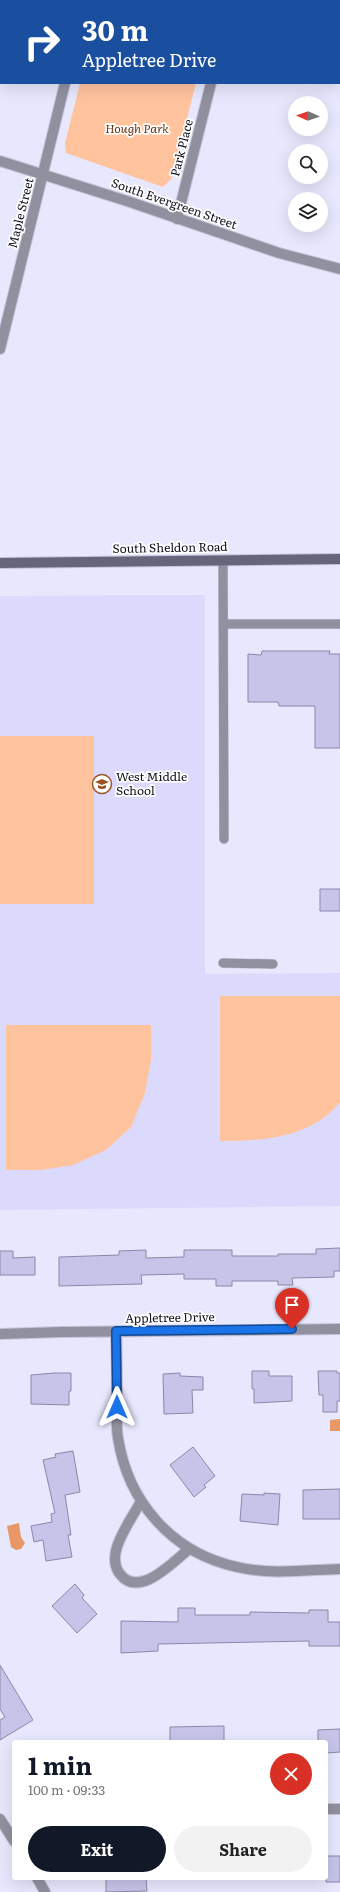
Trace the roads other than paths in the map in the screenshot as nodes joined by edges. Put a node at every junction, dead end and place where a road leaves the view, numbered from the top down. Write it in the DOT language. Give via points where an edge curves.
graph roads {
  1 [pos="66,84"];
  2 [pos="211,84"];
  3 [pos="0,161"];
  4 [pos="44,175"];
  5 [pos="177,218"];
  6 [pos="340,269"];
  7 [pos="0,349"];
  8 [pos="340,559"];
  9 [pos="223,561"];
  10 [pos="0,563"];
  11 [pos="223,624"];
  12 [pos="340,624"];
  13 [pos="224,840"];
  14 [pos="223,963"];
  15 [pos="274,964"];
  16 [pos="340,1328"];
  17 [pos="116,1331"];
  18 [pos="0,1334"];
  19 [pos="141,1500"];
  20 [pos="189,1549"];
  21 [pos="340,1569"];
  22 [pos="340,1808"];
  23 [pos="328,1809"];
  24 [pos="0,1819"];
  25 [pos="12,1838"];
  26 [pos="38,1880"];
  27 [pos="45,1892"];
  1 -- 4 [label="street, Maple Street"];
  2 -- 5 [label="street, Park Place"];
  3 -- 4 [label="street, South Evergreen Street"];
  4 -- 5 [label="street, South Evergreen Street"];
  4 -- 7 [label="street, Maple Street"];
  5 -- 6 [label="street, South Evergreen Street" via="279,253"];
  8 -- 9 [label="main road, South Sheldon Road"];
  9 -- 10 [label="main road, South Sheldon Road"];
  9 -- 11 [label="lane"];
  11 -- 12 [label="lane"];
  11 -- 13 [label="lane"];
  14 -- 15 [label="lane"];
  16 -- 17 [label="street, Appletree Drive"];
  17 -- 18 [label="street, Appletree Drive"];
  17 -- 19 [label="street" via="117,1436 133,1488"];
  19 -- 20 [label="street" via="157,1523"];
  19 -- 20 [label="street" via="117,1547 114,1559 119,1573 128,1582 139,1583 149,1580"];
  20 -- 21 [label="street" via="238,1568"];
  22 -- 23 [label="street"];
  24 -- 25 [label="street"];
  26 -- 27 [label="street"];
}
